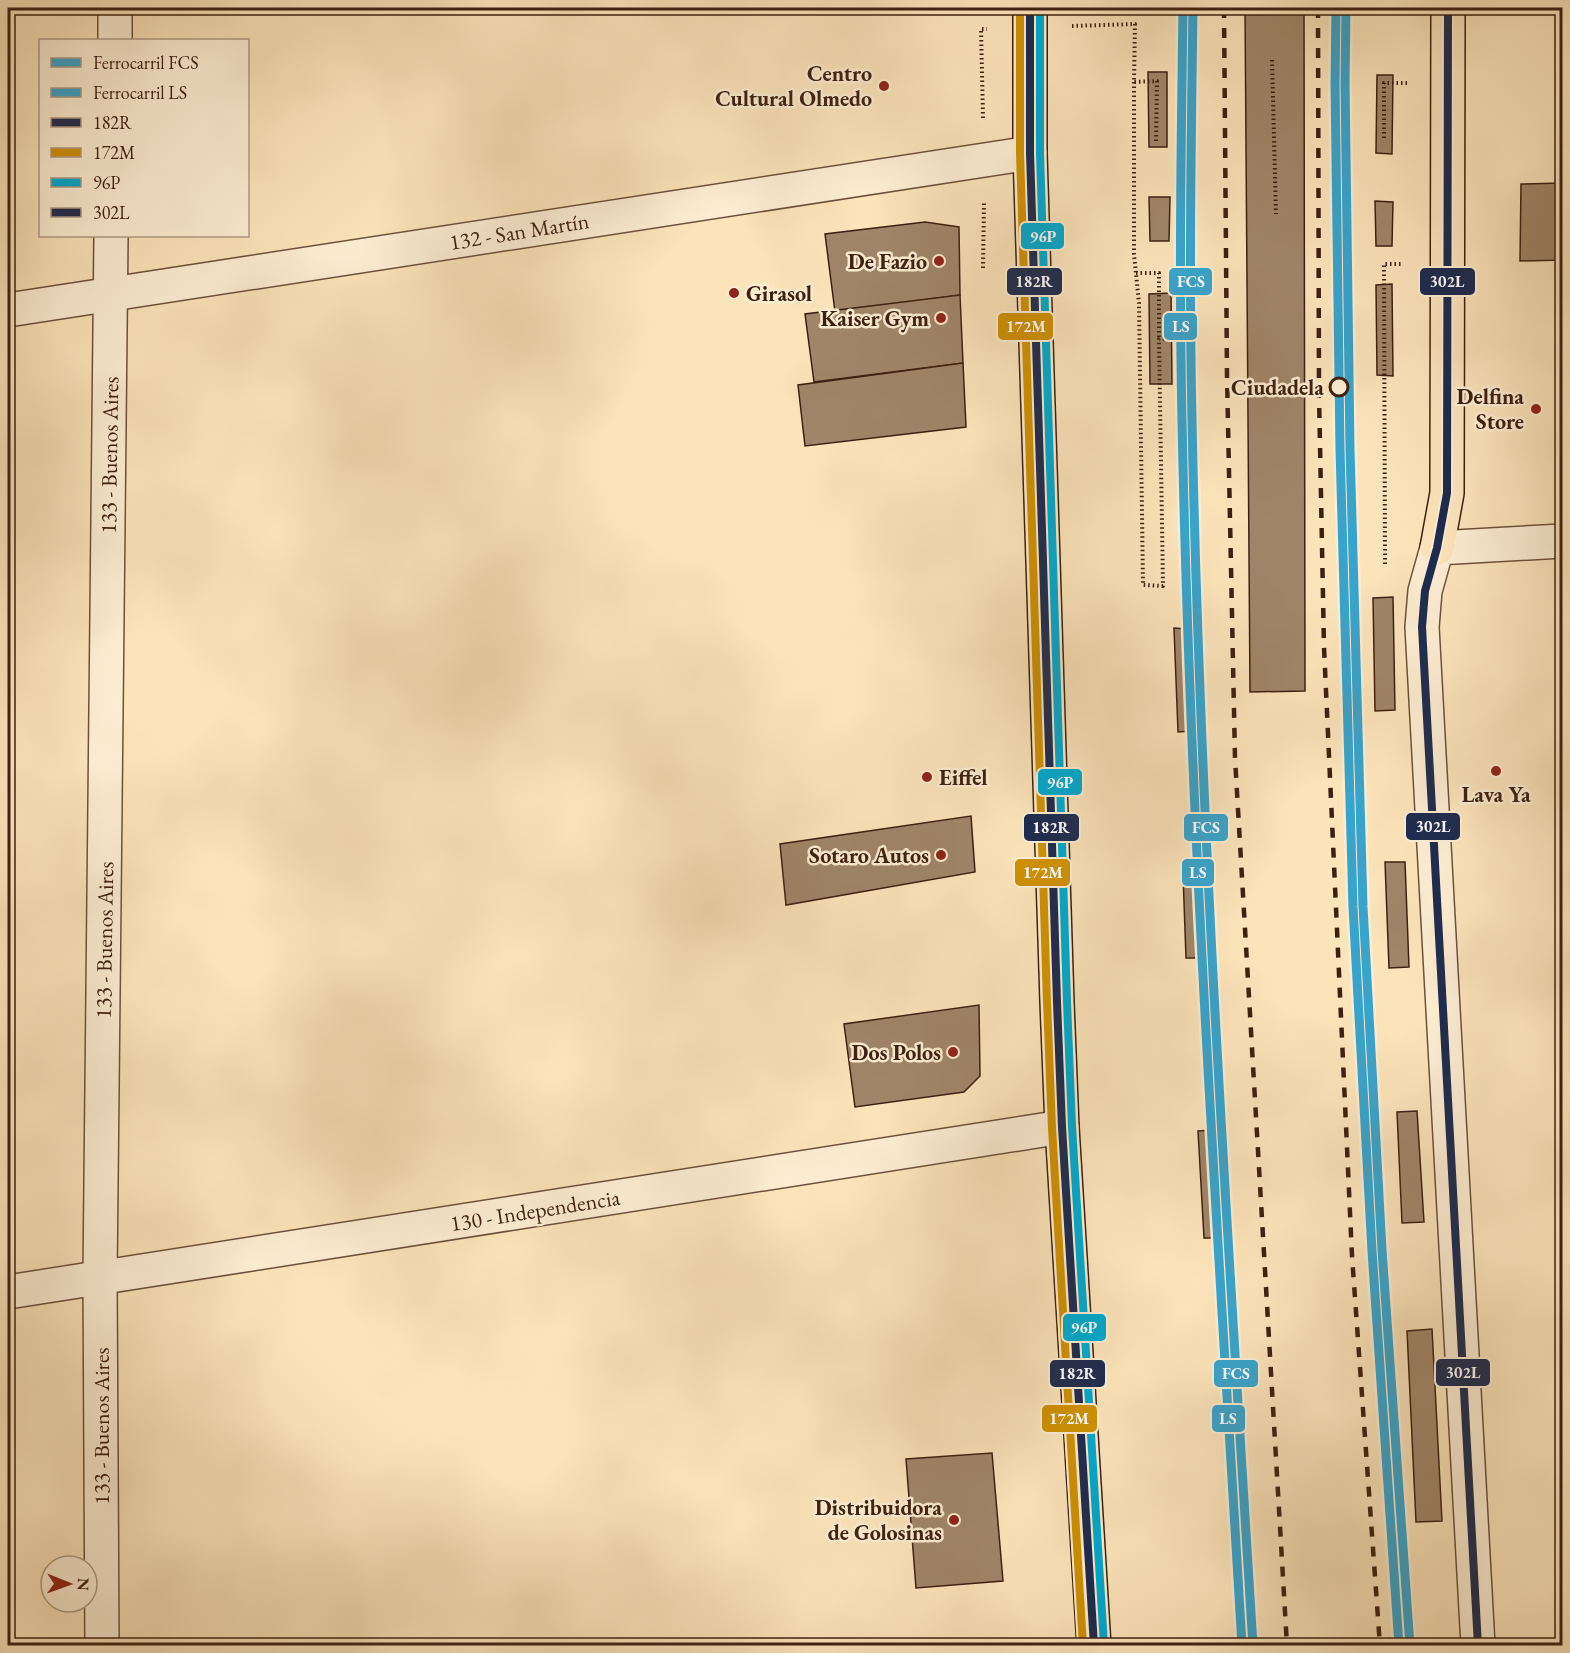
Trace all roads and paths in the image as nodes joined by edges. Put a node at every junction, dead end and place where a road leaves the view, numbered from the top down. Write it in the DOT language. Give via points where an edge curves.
graph roads {
  1 [pos="115,8"];
  2 [pos="1448,8"];
  3 [pos="1029,17"];
  4 [pos="115,39"];
  5 [pos="981,50"];
  6 [pos="1272,60"];
  7 [pos="1134,82"];
  8 [pos="1394,83"];
  9 [pos="983,124"];
  10 [pos="1384,138"];
  11 [pos="1156,142"];
  12 [pos="1030,153"];
  13 [pos="984,199"];
  14 [pos="1276,214"];
  15 [pos="111,237"];
  16 [pos="983,268"];
  17 [pos="1136,273"];
  18 [pos="1384,275"];
  19 [pos="110,294"];
  20 [pos="8,310"];
  21 [pos="1377,331"];
  22 [pos="1385,331"];
  23 [pos="1172,338"];
  24 [pos="1160,339"];
  25 [pos="1563,541"];
  26 [pos="1437,548"];
  27 [pos="1386,567"];
  28 [pos="1062,1127"];
  29 [pos="100,1278"];
  30 [pos="8,1292"];
  31 [pos="102,1646"];
  32 [pos="1094,1646"];
  33 [pos="1478,1646"];
  1 -- 4 [label="street"];
  2 -- 26 [label="main road" via="1447,493"];
  3 -- 7 [label="path" via="1135,24"];
  3 -- 12 [label="main road"];
  5 -- 9 [label="path"];
  6 -- 14 [label="path"];
  7 -- 11 [label="path" via="1157,81"];
  7 -- 17 [label="path"];
  8 -- 10 [label="path" via="1384,83"];
  12 -- 19 [label="street, 132 - San Martín"];
  12 -- 28 [label="main road"];
  13 -- 16 [label="path"];
  15 -- 19 [label="street, 133 - Buenos Aires"];
  17 -- 24 [label="path" via="1159,273"];
  17 -- 24 [label="path" via="1143,585 1163,586"];
  18 -- 22 [label="path"];
  19 -- 20 [label="street, 132 - San Martín"];
  19 -- 29 [label="street, 133 - Buenos Aires"];
  21 -- 22 [label="path"];
  22 -- 27 [label="path"];
  23 -- 24 [label="path"];
  25 -- 26 [label="street"];
  26 -- 33 [label="street" via="1425,591 1422,627"];
  28 -- 29 [label="street, 130 - Independencia"];
  28 -- 32 [label="main road"];
  29 -- 30 [label="street, 130 - Independencia"];
  29 -- 31 [label="street, 133 - Buenos Aires"];
}
